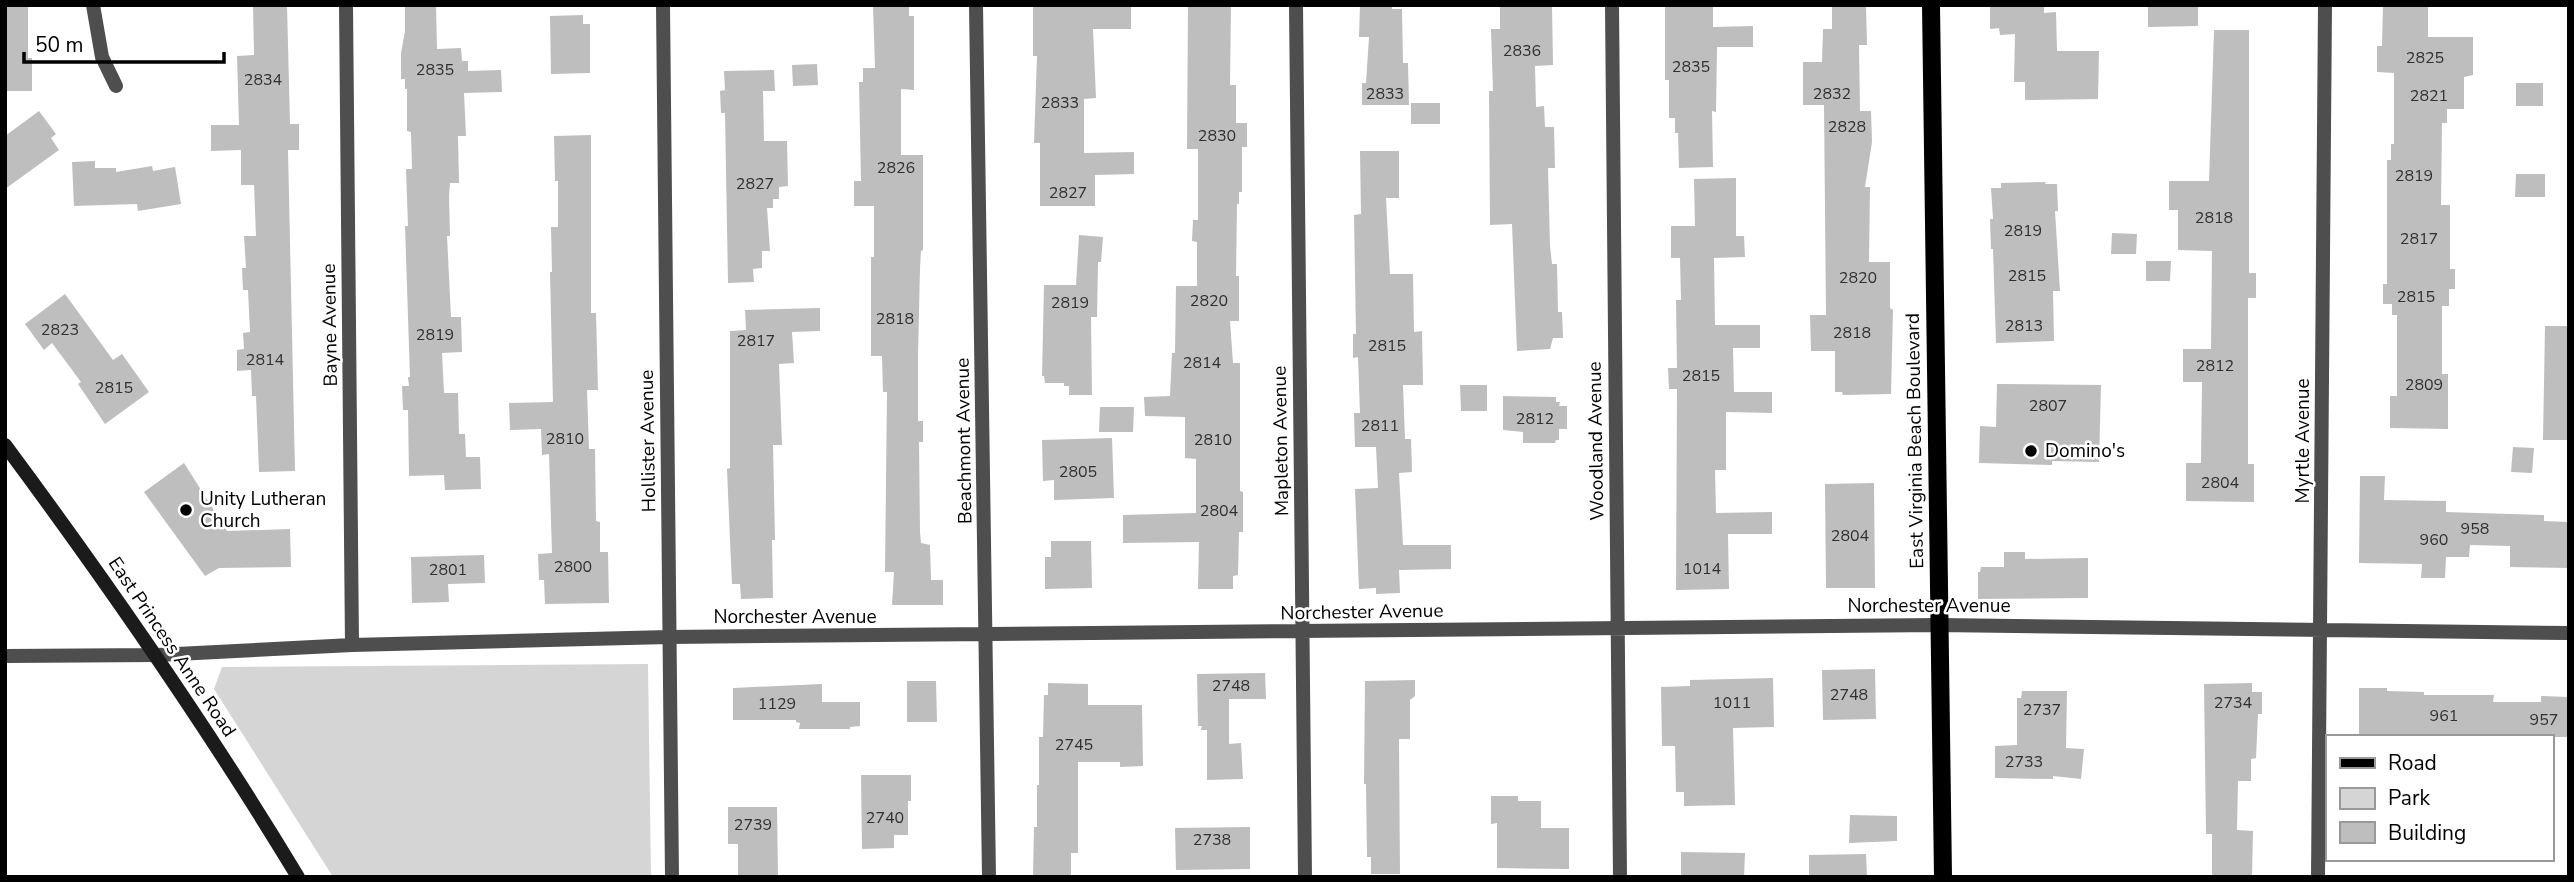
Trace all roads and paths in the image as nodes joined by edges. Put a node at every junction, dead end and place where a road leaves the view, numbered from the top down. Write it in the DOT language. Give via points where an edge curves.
graph roads {
  1 [pos="93,5"];
  2 [pos="346,5"];
  3 [pos="663,5"];
  4 [pos="976,5"];
  5 [pos="1296,5"];
  6 [pos="1612,5"];
  7 [pos="1931,5"];
  8 [pos="2325,5"];
  9 [pos="116,86"];
  10 [pos="5,445"];
  11 [pos="1938,625"];
  12 [pos="1617,628"];
  13 [pos="2321,629"];
  14 [pos="1302,632"];
  15 [pos="2569,633"];
  16 [pos="986,636"];
  17 [pos="669,637"];
  18 [pos="352,645"];
  19 [pos="157,655"];
  20 [pos="5,656"];
  21 [pos="299,877"];
  22 [pos="672,877"];
  23 [pos="989,877"];
  24 [pos="1305,877"];
  25 [pos="1620,877"];
  26 [pos="1943,877"];
  27 [pos="2318,877"];
  1 -- 9 [label="street" via="102,57"];
  2 -- 18 [label="street, Bayne Avenue"];
  3 -- 17 [label="street, Hollister Avenue"];
  4 -- 16 [label="street, Beachmont Avenue"];
  5 -- 14 [label="street, Mapleton Avenue"];
  6 -- 12 [label="street, Woodland Avenue"];
  7 -- 11 [label="main road, East Virginia Beach Boulevard"];
  8 -- 13 [label="street, Myrtle Avenue"];
  10 -- 19 [label="main road, East Princess Anne Road"];
  11 -- 12 [label="street, Norchester Avenue"];
  11 -- 13 [label="street, Norchester Avenue"];
  11 -- 26 [label="main road, East Virginia Beach Boulevard"];
  12 -- 14 [label="street, Norchester Avenue"];
  12 -- 25 [label="street, Woodland Avenue"];
  13 -- 15 [label="street, Norchester Avenue"];
  13 -- 27 [label="street, Myrtle Avenue"];
  14 -- 16 [label="street, Norchester Avenue"];
  14 -- 24 [label="street, Mapleton Avenue"];
  16 -- 17 [label="street, Norchester Avenue"];
  16 -- 23 [label="street, Beachmont Avenue"];
  17 -- 18 [label="street, Norchester Avenue"];
  17 -- 22 [label="street, Hollister Avenue"];
  18 -- 19 [label="street, Norchester Avenue"];
  19 -- 20 [label="street, Norchester Avenue"];
  19 -- 21 [label="main road, East Princess Anne Road"];
}
